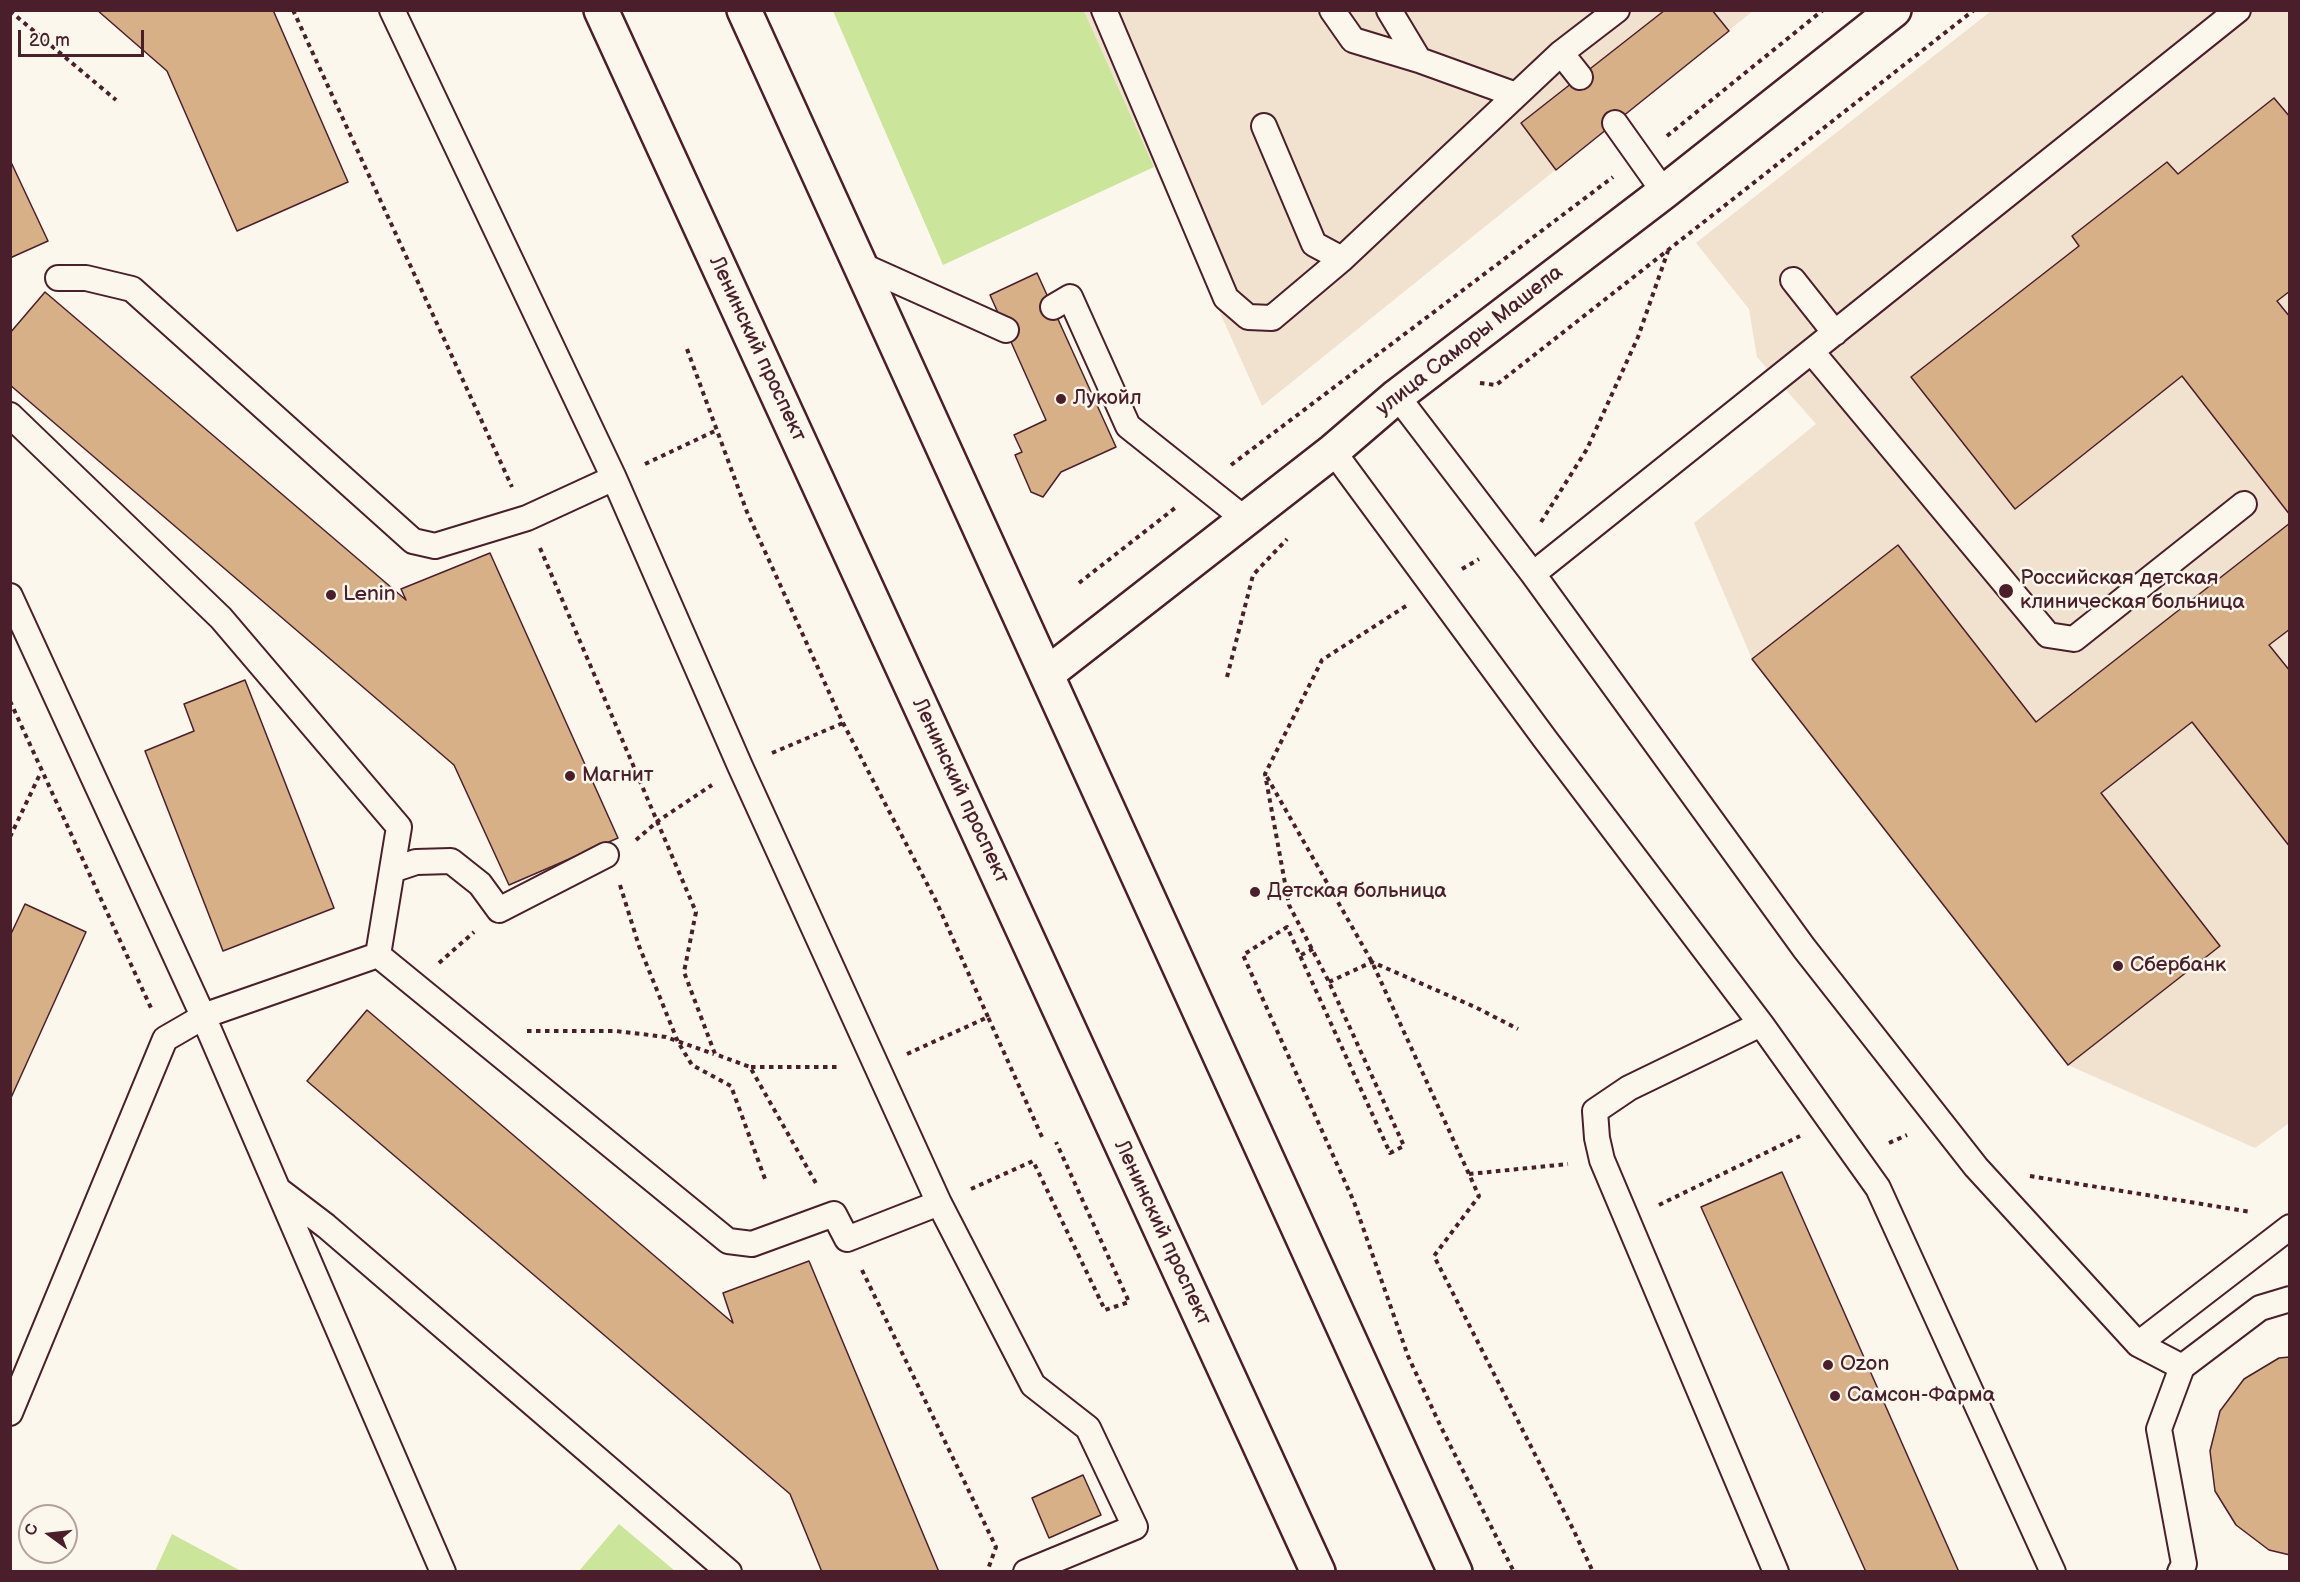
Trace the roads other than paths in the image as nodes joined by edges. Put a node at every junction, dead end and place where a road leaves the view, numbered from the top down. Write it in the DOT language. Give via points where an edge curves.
graph roads {
  1 [pos="392,10"];
  2 [pos="602,10"];
  3 [pos="744,10"];
  4 [pos="1104,10"];
  5 [pos="1332,10"];
  6 [pos="1389,10"];
  7 [pos="1617,10"];
  8 [pos="1894,10"];
  9 [pos="2238,10"];
  10 [pos="1561,53"];
  11 [pos="1419,60"];
  12 [pos="1580,77"];
  13 [pos="1516,95"];
  14 [pos="1615,123"];
  15 [pos="1264,126"];
  16 [pos="1664,192"];
  17 [pos="1342,259"];
  18 [pos="861,265"];
  19 [pos="58,278"];
  20 [pos="1793,280"];
  21 [pos="1053,307"];
  22 [pos="1006,330"];
  23 [pos="1835,333"];
  24 [pos="1812,352"];
  25 [pos="1397,396"];
  26 [pos="10,415"];
  27 [pos="1333,451"];
  28 [pos="614,478"];
  29 [pos="2244,504"];
  30 [pos="1246,520"];
  31 [pos="1533,574"];
  32 [pos="10,596"];
  33 [pos="1047,674"];
  34 [pos="606,855"];
  35 [pos="392,870"];
  36 [pos="378,955"];
  37 [pos="203,1017"];
  38 [pos="1761,1024"];
  39 [pos="278,1190"];
  40 [pos="939,1203"];
  41 [pos="2289,1227"];
  42 [pos="2289,1299"];
  43 [pos="2138,1344"];
  44 [pos="2182,1367"];
  45 [pos="10,1413"];
  46 [pos="2186,1569"];
  47 [pos="443,1572"];
  48 [pos="729,1572"];
  49 [pos="1026,1572"];
  50 [pos="1318,1572"];
  51 [pos="1455,1572"];
  52 [pos="1776,1572"];
  53 [pos="2053,1572"];
  1 -- 28 [label="lane"];
  2 -- 50 [label="main road, Ленинский проспект"];
  3 -- 18 [label="main road"];
  4 -- 17 [label="lane" via="1226,298 1248,317 1272,318"];
  5 -- 11 [label="lane" via="1353,40"];
  6 -- 11 [label="lane"];
  7 -- 10 [label="lane"];
  8 -- 16 [label="main road, улица Саморы Машела"];
  9 -- 23 [label="lane"];
  10 -- 12 [label="lane"];
  10 -- 13 [label="lane"];
  11 -- 13 [label="lane"];
  13 -- 17 [label="lane"];
  14 -- 16 [label="lane"];
  15 -- 17 [label="lane" via="1314,244"];
  16 -- 25 [label="main road, улица Саморы Машела"];
  18 -- 22 [label="lane"];
  18 -- 33 [label="main road"];
  19 -- 28 [label="lane" via="86,278 132,289 413,541 435,546 527,518"];
  20 -- 23 [label="lane"];
  21 -- 30 [label="lane" via="1070,297 1128,426"];
  23 -- 24 [label="lane"];
  24 -- 29 [label="lane" via="2048,635 2074,639"];
  24 -- 31 [label="lane"];
  25 -- 27 [label="main road, улица Саморы Машела"];
  25 -- 31 [label="lane"];
  26 -- 35 [label="lane" via="221,618 399,827"];
  27 -- 30 [label="main road, улица Саморы Машела"];
  27 -- 38 [label="lane"];
  28 -- 40 [label="lane"];
  30 -- 33 [label="main road, улица Саморы Машела"];
  31 -- 43 [label="lane" via="1804,948 1976,1167"];
  32 -- 37 [label="lane"];
  33 -- 51 [label="main road"];
  34 -- 35 [label="lane" via="499,910 480,884 451,861 416,862"];
  35 -- 36 [label="lane"];
  36 -- 37 [label="lane"];
  36 -- 40 [label="lane" via="728,1241 752,1244 834,1214 847,1239"];
  37 -- 39 [label="lane"];
  37 -- 45 [label="lane" via="165,1038"];
  38 -- 52 [label="lane" via="1629,1088 1595,1111 1602,1160"];
  38 -- 53 [label="lane" via="1878,1188"];
  39 -- 47 [label="lane"];
  39 -- 48 [label="lane" via="326,1226"];
  40 -- 49 [label="lane" via="1033,1385 1088,1428 1135,1527"];
  41 -- 43 [label="lane"];
  42 -- 44 [label="lane" via="2260,1308"];
  43 -- 44 [label="lane"];
  44 -- 46 [label="lane" via="2159,1429"];
}
